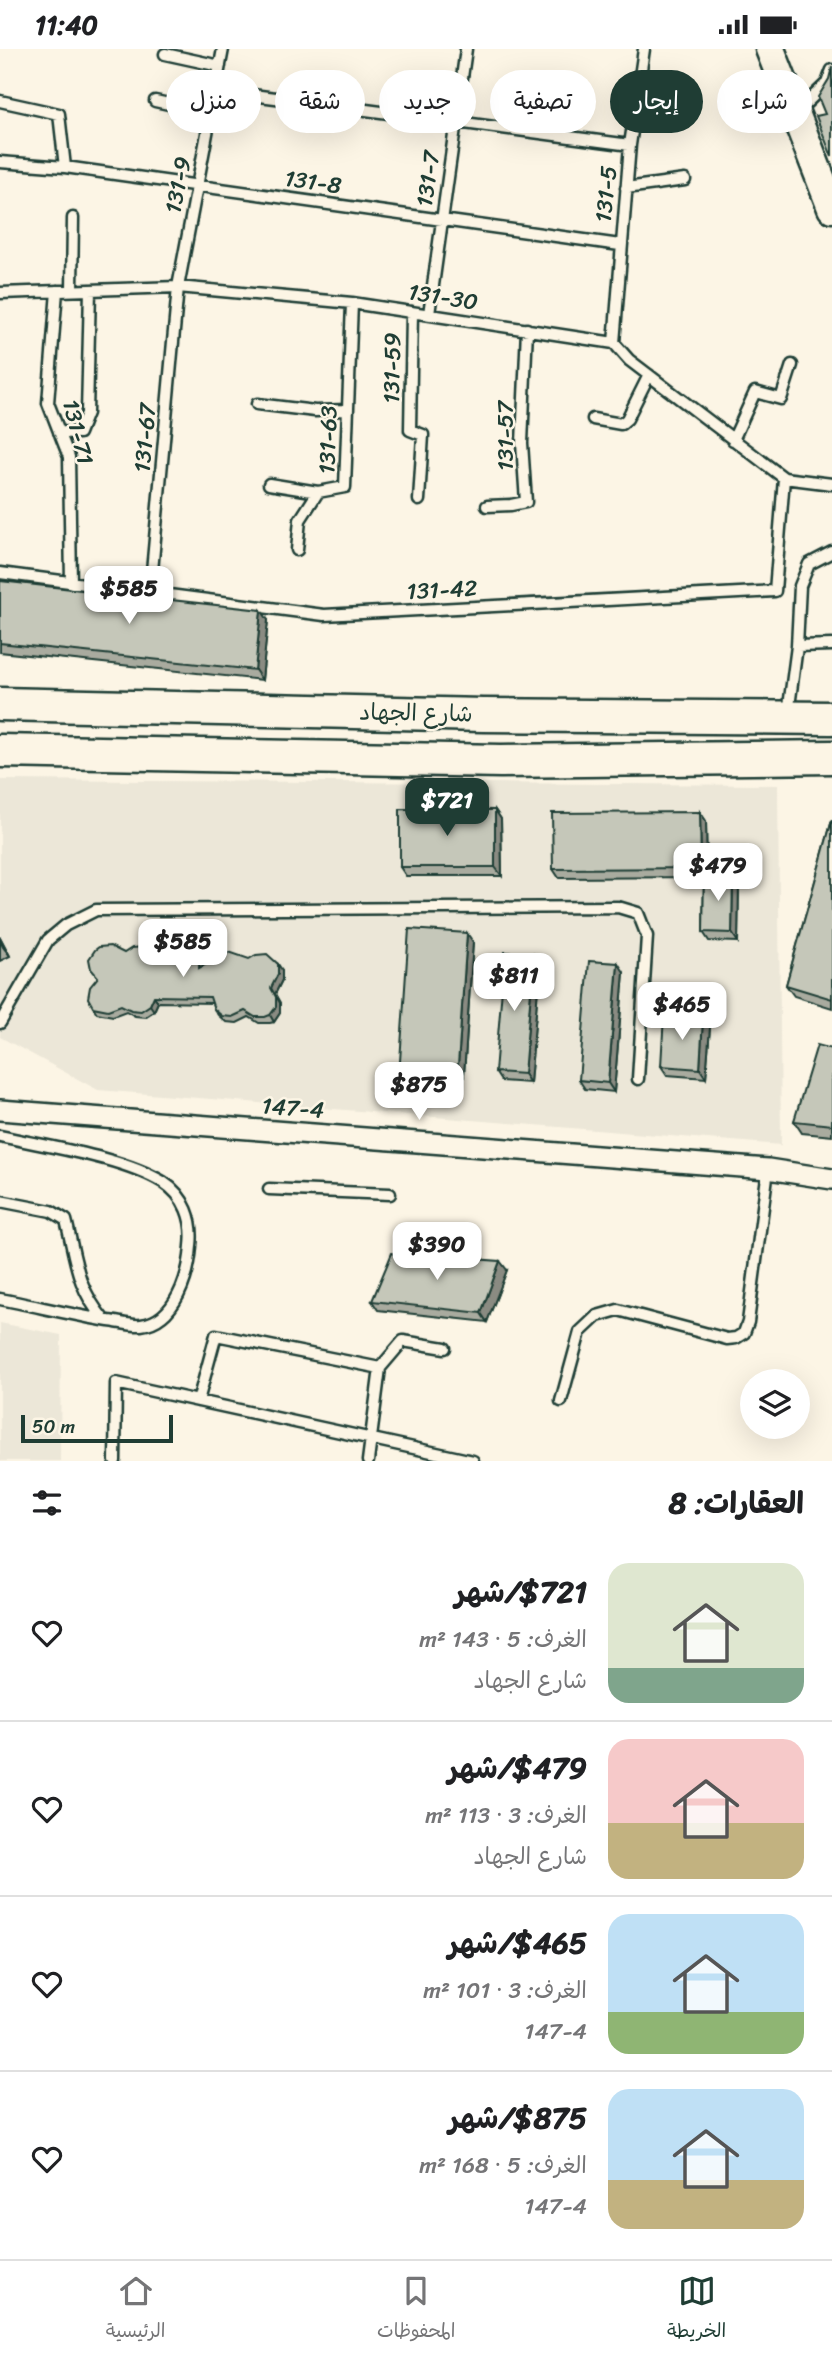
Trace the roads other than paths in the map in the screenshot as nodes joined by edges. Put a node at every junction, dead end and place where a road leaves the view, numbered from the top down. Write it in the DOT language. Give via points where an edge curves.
graph roads {
  1 [pos="223,49"];
  2 [pos="466,49"];
  3 [pos="645,49"];
  4 [pos="770,49"];
  5 [pos="165,54"];
  6 [pos="220,66"];
  7 [pos="219,70"];
  8 [pos="463,70"];
  9 [pos="778,70"];
  10 [pos="832,70"];
  11 [pos="261,96"];
  12 [pos="812,98"];
  13 [pos="0,101"];
  14 [pos="155,101"];
  15 [pos="166,103"];
  16 [pos="379,111"];
  17 [pos="476,124"];
  18 [pos="207,133"];
  19 [pos="454,133"];
  20 [pos="802,133"];
  21 [pos="630,145"];
  22 [pos="0,162"];
  23 [pos="65,167"];
  24 [pos="685,180"];
  25 [pos="197,184"];
  26 [pos="626,188"];
  27 [pos="832,208"];
  28 [pos="73,218"];
  29 [pos="442,219"];
  30 [pos="620,245"];
  31 [pos="178,287"];
  32 [pos="72,290"];
  33 [pos="90,290"];
  34 [pos="57,291"];
  35 [pos="0,293"];
  36 [pos="352,303"];
  37 [pos="412,312"];
  38 [pos="429,314"];
  39 [pos="527,329"];
  40 [pos="614,343"];
  41 [pos="792,365"];
  42 [pos="649,375"];
  43 [pos="257,404"];
  44 [pos="348,410"];
  45 [pos="593,419"];
  46 [pos="59,432"];
  47 [pos="733,440"];
  48 [pos="784,478"];
  49 [pos="269,484"];
  50 [pos="832,484"];
  51 [pos="318,492"];
  52 [pos="419,500"];
  53 [pos="486,506"];
  54 [pos="297,550"];
  55 [pos="832,552"];
  56 [pos="0,573"];
  57 [pos="71,583"];
  58 [pos="150,593"];
  59 [pos="832,645"];
  60 [pos="797,646"];
  61 [pos="0,704"];
  62 [pos="788,718"];
  63 [pos="832,719"];
  64 [pos="0,751"];
  65 [pos="832,757"];
  66 [pos="0,1023"];
  67 [pos="638,1079"];
  68 [pos="0,1109"];
  69 [pos="0,1136"];
  70 [pos="768,1169"];
  71 [pos="832,1179"];
  72 [pos="269,1189"];
  73 [pos="390,1194"];
  74 [pos="0,1201"];
  75 [pos="0,1299"];
  76 [pos="104,1320"];
  77 [pos="445,1348"];
  78 [pos="380,1368"];
  79 [pos="198,1401"];
  80 [pos="561,1401"];
  81 [pos="371,1439"];
  82 [pos="115,1461"];
  83 [pos="368,1461"];
  84 [pos="473,1461"];
  1 -- 6 [label="lane, 131-9"];
  2 -- 8 [label="lane, 131-7"];
  3 -- 21 [label="lane, 131-5"];
  4 -- 9 [label="street"];
  5 -- 6 [label="lane"];
  6 -- 7 [label="lane, 131-9"];
  10 -- 12 [label="lane" via="827,83"];
  11 -- 16 [label="lane"];
  13 -- 23 [label="lane" via="59,114"];
  14 -- 15 [label="lane"];
  17 -- 21 [label="lane"];
  18 -- 25 [label="lane, 131-9"];
  19 -- 29 [label="lane, 131-7"];
  20 -- 27 [label="street"];
  21 -- 26 [label="lane, 131-5"];
  22 -- 23 [label="lane, 131-8"];
  23 -- 25 [label="lane, 131-8"];
  24 -- 26 [label="lane"];
  25 -- 29 [label="lane, 131-8"];
  25 -- 31 [label="lane, 131-9"];
  26 -- 30 [label="lane, 131-5"];
  28 -- 32 [label="lane"];
  29 -- 30 [label="lane, 131-8"];
  29 -- 38 [label="lane, 131-7"];
  30 -- 40 [label="lane, 131-5"];
  31 -- 33 [label="lane, 131-30"];
  31 -- 36 [label="lane, 131-30"];
  31 -- 58 [label="lane, 131-67"];
  32 -- 33 [label="lane, 131-30"];
  32 -- 34 [label="lane, 131-30"];
  33 -- 46 [label="lane" via="87,413 79,433"];
  34 -- 35 [label="lane, 131-30"];
  34 -- 46 [label="lane, 131-71" via="48,403"];
  36 -- 37 [label="lane, 131-30"];
  36 -- 44 [label="lane, 131-63"];
  37 -- 38 [label="lane, 131-30"];
  37 -- 52 [label="lane, 131-59" via="410,430 424,435"];
  38 -- 39 [label="lane, 131-30"];
  39 -- 40 [label="lane, 131-30"];
  39 -- 53 [label="lane, 131-57" via="522,443 526,502"];
  40 -- 42 [label="lane"];
  41 -- 47 [label="lane" via="781,399 755,392"];
  42 -- 45 [label="lane" via="627,419 621,423"];
  42 -- 47 [label="lane"];
  43 -- 44 [label="lane"];
  44 -- 51 [label="lane, 131-63" via="345,487"];
  46 -- 57 [label="lane, 131-71" via="69,457"];
  47 -- 48 [label="lane"];
  48 -- 50 [label="lane"];
  48 -- 58 [label="lane, 131-42" via="775,591 324,615"];
  49 -- 51 [label="lane"];
  51 -- 54 [label="lane, 131-63" via="300,520"];
  55 -- 60 [label="lane" via="809,564 800,586"];
  56 -- 57 [label="lane, 131-42"];
  57 -- 58 [label="lane, 131-42"];
  59 -- 60 [label="lane"];
  60 -- 62 [label="lane"];
  61 -- 62 [label="main road, شارع الجهاد"];
  62 -- 63 [label="main road, شارع الجهاد"];
  64 -- 65 [label="main road, شارع الجهاد" via="501,761"];
  66 -- 67 [label="lane" via="48,940 96,910 618,907 638,913 647,936"];
  68 -- 70 [label="street, 147-4"];
  69 -- 76 [label="lane" via="120,1163 165,1183 183,1201 190,1220 190,1262 175,1301 163,1315 140,1325"];
  70 -- 71 [label="street, 147-4"];
  70 -- 80 [label="lane" via="744,1333 727,1339 618,1310 597,1316 580,1332"];
  72 -- 73 [label="lane"];
  74 -- 76 [label="lane" via="51,1211 66,1220 79,1281"];
  75 -- 76 [label="lane"];
  77 -- 78 [label="lane" via="403,1341"];
  78 -- 79 [label="lane" via="216,1335"];
  78 -- 81 [label="lane"];
  79 -- 81 [label="lane"];
  79 -- 82 [label="lane" via="116,1383"];
  81 -- 83 [label="lane"];
  81 -- 84 [label="lane"];
}
